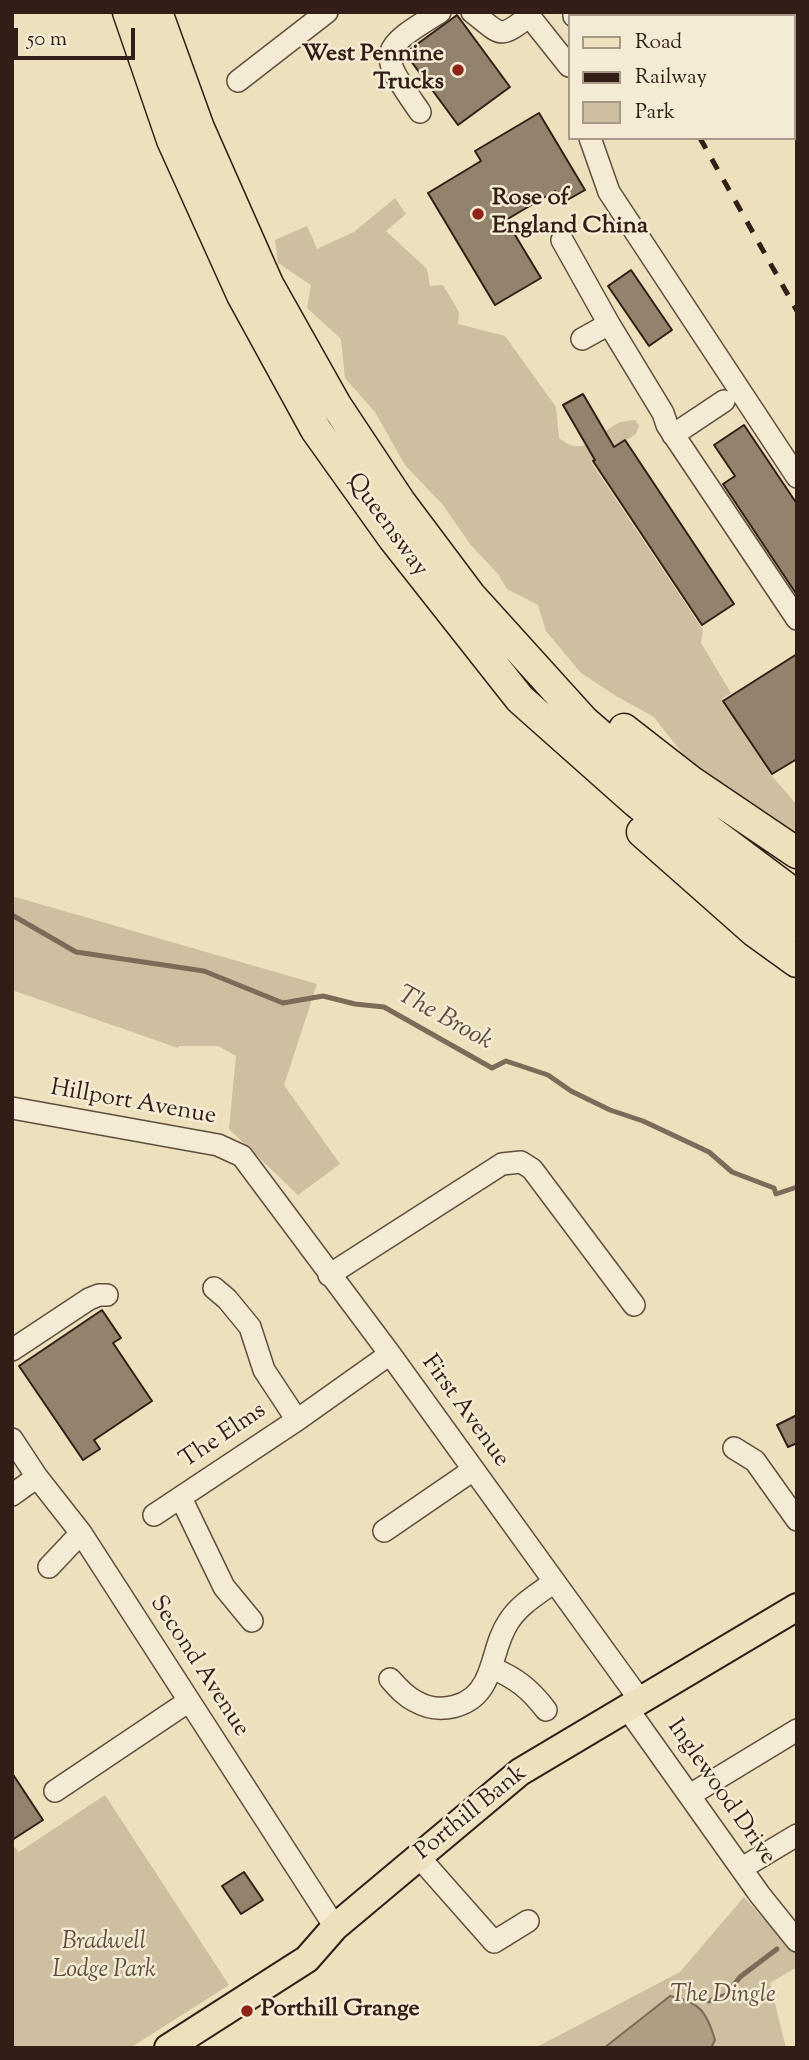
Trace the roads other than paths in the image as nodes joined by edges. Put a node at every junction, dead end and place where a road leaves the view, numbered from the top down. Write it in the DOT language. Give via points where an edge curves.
graph roads {
  1 [pos="128,12"];
  2 [pos="157,12"];
  3 [pos="327,12"];
  4 [pos="440,12"];
  5 [pos="472,12"];
  6 [pos="528,14"];
  7 [pos="568,65"];
  8 [pos="238,81"];
  9 [pos="420,112"];
  10 [pos="591,140"];
  11 [pos="562,240"];
  12 [pos="609,324"];
  13 [pos="582,339"];
  14 [pos="724,401"];
  15 [pos="673,435"];
  16 [pos="797,477"];
  17 [pos="470,595"];
  18 [pos="797,619"];
  19 [pos="520,699"];
  20 [pos="797,853"];
  21 [pos="797,896"];
  22 [pos="797,927"];
  23 [pos="797,962"];
  24 [pos="12,1108"];
  25 [pos="242,1156"];
  26 [pos="329,1275"];
  27 [pos="214,1288"];
  28 [pos="107,1295"];
  29 [pos="634,1305"];
  30 [pos="12,1350"];
  31 [pos="390,1354"];
  32 [pos="297,1420"];
  33 [pos="12,1439"];
  34 [pos="734,1448"];
  35 [pos="473,1470"];
  36 [pos="37,1477"];
  37 [pos="12,1495"];
  38 [pos="181,1498"];
  39 [pos="154,1516"];
  40 [pos="797,1520"];
  41 [pos="384,1531"];
  42 [pos="81,1533"];
  43 [pos="49,1567"];
  44 [pos="554,1582"];
  45 [pos="797,1607"];
  46 [pos="252,1621"];
  47 [pos="492,1668"];
  48 [pos="390,1679"];
  49 [pos="189,1701"];
  50 [pos="634,1704"];
  51 [pos="546,1710"];
  52 [pos="797,1730"];
  53 [pos="55,1791"];
  54 [pos="690,1795"];
  55 [pos="797,1835"];
  56 [pos="418,1856"];
  57 [pos="742,1868"];
  58 [pos="528,1921"];
  59 [pos="335,1927"];
  60 [pos="797,1941"];
  61 [pos="168,2048"];
  1 -- 19 [label="highway, Queensway" via="172,140 242,295 316,430 393,538"];
  2 -- 17 [label="highway, Queensway" via="199,128 268,284 336,405"];
  3 -- 8 [label="street"];
  4 -- 9 [label="street" via="389,51 393,72"];
  5 -- 6 [label="street" via="502,33"];
  6 -- 7 [label="street"];
  10 -- 16 [label="street" via="609,192"];
  11 -- 12 [label="street"];
  12 -- 13 [label="street"];
  12 -- 15 [label="street"];
  14 -- 15 [label="street"];
  15 -- 18 [label="street"];
  17 -- 20 [label="highway" via="644,747"];
  17 -- 21 [label="highway, Queensway" via="584,721 709,830"];
  19 -- 22 [label="highway, Queensway" via="647,811"];
  19 -- 23 [label="highway" via="645,834 754,931"];
  24 -- 25 [label="street, Hillport Avenue" via="218,1145"];
  25 -- 26 [label="street, First Avenue"];
  26 -- 29 [label="street" via="502,1164 521,1162 532,1169"];
  26 -- 31 [label="street, First Avenue"];
  27 -- 32 [label="street" via="250,1327 264,1370"];
  28 -- 30 [label="street" via="89,1300"];
  31 -- 32 [label="street, The Elms"];
  31 -- 35 [label="street, First Avenue"];
  32 -- 38 [label="street, The Elms"];
  33 -- 36 [label="street, Second Avenue"];
  34 -- 40 [label="street" via="755,1461"];
  35 -- 41 [label="street"];
  35 -- 44 [label="street, First Avenue"];
  36 -- 37 [label="street"];
  36 -- 42 [label="street, Second Avenue"];
  38 -- 39 [label="street, The Elms"];
  38 -- 46 [label="street, The Elms" via="224,1587"];
  42 -- 43 [label="street"];
  42 -- 49 [label="street, Second Avenue"];
  44 -- 47 [label="street" via="517,1609 499,1642"];
  44 -- 50 [label="street, First Avenue"];
  45 -- 50 [label="main road, Porthill Bank"];
  47 -- 48 [label="street" via="475,1697 444,1708 413,1700"];
  47 -- 51 [label="street" via="519,1681"];
  49 -- 53 [label="street"];
  49 -- 59 [label="street, Second Avenue"];
  50 -- 54 [label="street, Inglewood Drive"];
  50 -- 56 [label="main road, Porthill Bank" via="520,1772"];
  52 -- 54 [label="street"];
  54 -- 57 [label="street, Inglewood Drive"];
  55 -- 57 [label="street"];
  56 -- 58 [label="street" via="494,1942"];
  56 -- 59 [label="main road, Porthill Bank"];
  57 -- 60 [label="street, Inglewood Drive"];
  59 -- 61 [label="main road, Porthill Bank" via="307,1959"];
}
